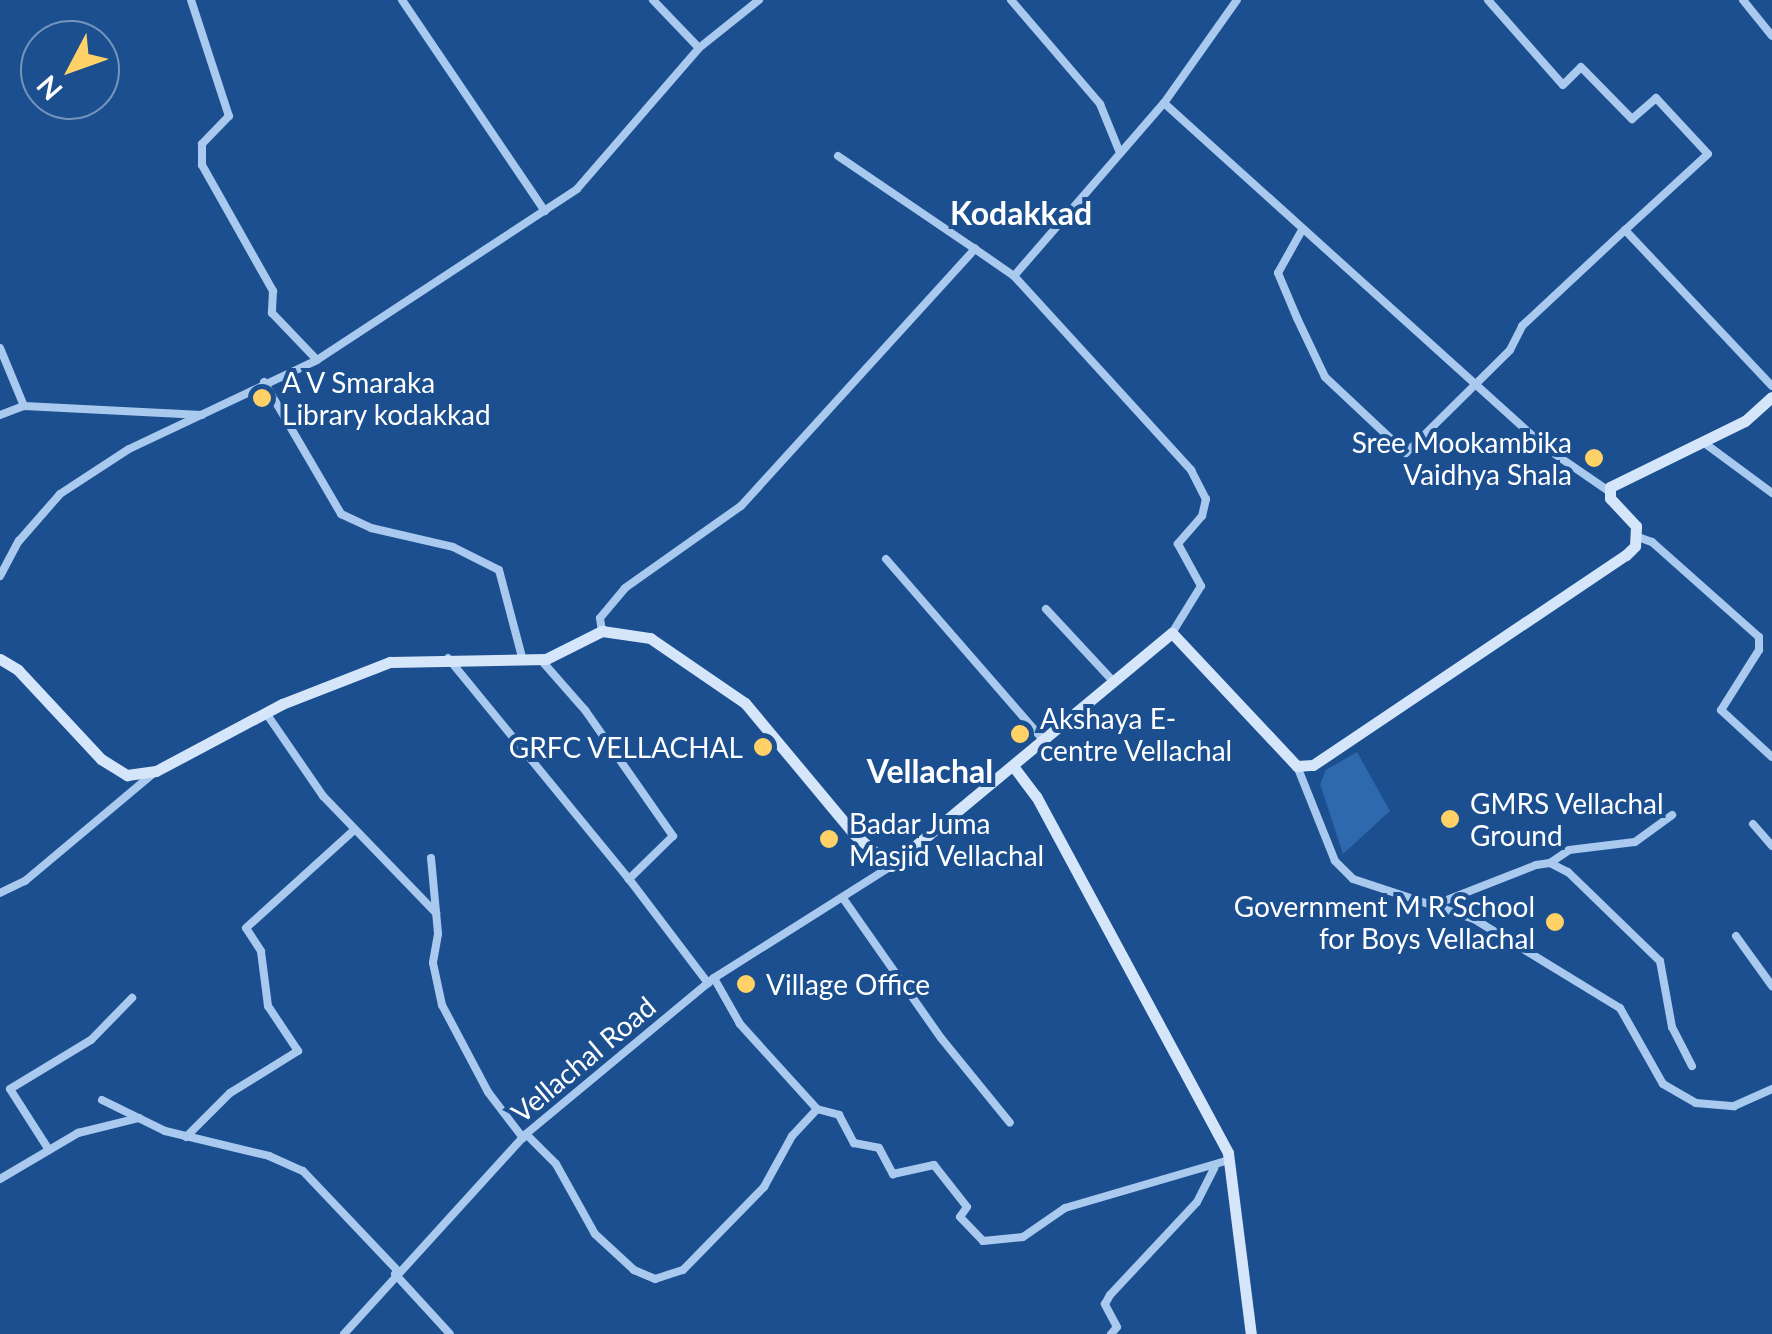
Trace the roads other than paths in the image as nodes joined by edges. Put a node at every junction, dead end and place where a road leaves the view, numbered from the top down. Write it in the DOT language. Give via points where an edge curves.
graph roads {
  1 [pos="191,0"];
  2 [pos="402,0"];
  3 [pos="652,0"];
  4 [pos="760,0"];
  5 [pos="1012,0"];
  6 [pos="1237,0"];
  7 [pos="1488,0"];
  8 [pos="1743,0"];
  9 [pos="1772,36"];
  10 [pos="699,48"];
  11 [pos="1164,103"];
  12 [pos="1120,153"];
  13 [pos="838,156"];
  14 [pos="545,211"];
  15 [pos="1302,230"];
  16 [pos="1625,230"];
  17 [pos="976,249"];
  18 [pos="1014,276"];
  19 [pos="0,348"];
  20 [pos="316,360"];
  21 [pos="264,382"];
  22 [pos="1478,385"];
  23 [pos="1772,386"];
  24 [pos="1772,397"];
  25 [pos="24,406"];
  26 [pos="0,415"];
  27 [pos="202,415"];
  28 [pos="1703,442"];
  29 [pos="1607,490"];
  30 [pos="1772,493"];
  31 [pos="1638,536"];
  32 [pos="886,560"];
  33 [pos="0,576"];
  34 [pos="1046,609"];
  35 [pos="602,631"];
  36 [pos="1172,633"];
  37 [pos="447,657"];
  38 [pos="0,659"];
  39 [pos="541,660"];
  40 [pos="522,661"];
  41 [pos="1112,682"];
  42 [pos="266,713"];
  43 [pos="1044,741"];
  44 [pos="1772,757"];
  45 [pos="1013,766"];
  46 [pos="1297,766"];
  47 [pos="156,771"];
  48 [pos="1672,815"];
  49 [pos="1753,824"];
  50 [pos="354,830"];
  51 [pos="1772,846"];
  52 [pos="431,858"];
  53 [pos="1550,863"];
  54 [pos="890,866"];
  55 [pos="629,879"];
  56 [pos="0,893"];
  57 [pos="845,901"];
  58 [pos="1434,905"];
  59 [pos="436,913"];
  60 [pos="1736,936"];
  61 [pos="711,980"];
  62 [pos="1772,986"];
  63 [pos="132,998"];
  64 [pos="1692,1066"];
  65 [pos="1772,1089"];
  66 [pos="102,1100"];
  67 [pos="816,1110"];
  68 [pos="139,1118"];
  69 [pos="1010,1123"];
  70 [pos="524,1136"];
  71 [pos="186,1137"];
  72 [pos="49,1150"];
  73 [pos="1230,1160"];
  74 [pos="1214,1168"];
  75 [pos="0,1179"];
  76 [pos="397,1272"];
  77 [pos="344,1334"];
  78 [pos="450,1334"];
  79 [pos="1111,1334"];
  80 [pos="1251,1334"];
  1 -- 20 [label="street" via="229,116 202,144 202,165 273,291 272,313"];
  2 -- 14 [label="street"];
  3 -- 10 [label="street"];
  4 -- 10 [label="street"];
  5 -- 12 [label="street" via="1100,104"];
  6 -- 11 [label="street"];
  7 -- 16 [label="street" via="1564,85 1581,66 1632,119 1656,98 1708,154"];
  8 -- 9 [label="street"];
  10 -- 14 [label="street" via="577,190"];
  11 -- 12 [label="street"];
  11 -- 15 [label="street"];
  12 -- 18 [label="street"];
  13 -- 17 [label="street"];
  14 -- 20 [label="street"];
  15 -- 22 [label="street"];
  15 -- 22 [label="street" via="1278,272 1297,318 1325,377 1406,453"];
  16 -- 22 [label="street" via="1522,326 1521,338"];
  16 -- 23 [label="street"];
  17 -- 18 [label="street"];
  17 -- 35 [label="street" via="741,506 625,588 600,618"];
  18 -- 36 [label="street" via="1191,470 1206,500 1202,516 1178,544 1201,586"];
  19 -- 25 [label="street"];
  20 -- 21 [label="street"];
  21 -- 27 [label="street"];
  21 -- 40 [label="street" via="341,514 371,528 453,546 500,570"];
  22 -- 29 [label="street" via="1546,448"];
  24 -- 28 [label="main road"];
  25 -- 26 [label="street"];
  25 -- 27 [label="street"];
  27 -- 33 [label="street" via="129,449 60,494 18,541"];
  28 -- 29 [label="main road"];
  28 -- 30 [label="street"];
  29 -- 31 [label="main road"];
  31 -- 44 [label="street" via="1759,637 1759,650 1721,710"];
  31 -- 46 [label="main road" via="1626,555 1393,706 1333,754 1307,768"];
  32 -- 43 [label="street"];
  34 -- 41 [label="street"];
  35 -- 39 [label="main road"];
  35 -- 54 [label="main road" via="650,638 745,703 843,821"];
  36 -- 41 [label="main road"];
  36 -- 46 [label="main road"];
  37 -- 40 [label="main road"];
  37 -- 42 [label="main road" via="359,672"];
  37 -- 55 [label="street"];
  38 -- 47 [label="main road" via="101,759 127,775"];
  39 -- 40 [label="main road"];
  39 -- 55 [label="street" via="585,710 672,836"];
  41 -- 43 [label="main road"];
  42 -- 47 [label="main road"];
  42 -- 50 [label="street" via="298,765"];
  43 -- 45 [label="main road"];
  45 -- 54 [label="main road"];
  45 -- 73 [label="main road" via="1036,796"];
  46 -- 58 [label="street" via="1346,874"];
  47 -- 56 [label="street" via="25,882"];
  48 -- 53 [label="street" via="1636,842 1569,850"];
  49 -- 51 [label="street"];
  50 -- 59 [label="street"];
  50 -- 71 [label="street" via="246,928 261,951 268,1006 298,1051 230,1093"];
  52 -- 59 [label="street"];
  53 -- 58 [label="street"];
  53 -- 64 [label="street" via="1580,880 1660,961 1672,1026"];
  54 -- 57 [label="street, Vellachal Road"];
  55 -- 61 [label="street"];
  57 -- 61 [label="street, Vellachal Road"];
  57 -- 69 [label="street"];
  58 -- 65 [label="street" via="1474,920 1620,1008 1663,1084 1696,1104 1734,1106"];
  59 -- 70 [label="street" via="434,963 442,1005 488,1092"];
  60 -- 62 [label="street"];
  61 -- 67 [label="street" via="740,1024"];
  61 -- 70 [label="street, Vellachal Road"];
  63 -- 72 [label="street" via="91,1040 10,1090"];
  66 -- 68 [label="street"];
  67 -- 70 [label="street" via="792,1136 764,1187 704,1252 683,1270 654,1280 595,1234 556,1164"];
  67 -- 74 [label="street" via="839,1115 854,1143 879,1148 893,1174 934,1165 967,1206 960,1217 982,1241 1022,1237 1065,1208"];
  68 -- 71 [label="street"];
  68 -- 72 [label="street" via="78,1133"];
  70 -- 76 [label="street, Vellachal Road"];
  71 -- 76 [label="street" via="303,1171"];
  72 -- 75 [label="street"];
  73 -- 74 [label="street"];
  73 -- 80 [label="main road"];
  74 -- 79 [label="street" via="1197,1202 1110,1295 1105,1304 1117,1327"];
  76 -- 77 [label="street, Vellachal Road"];
  76 -- 78 [label="street"];
}
